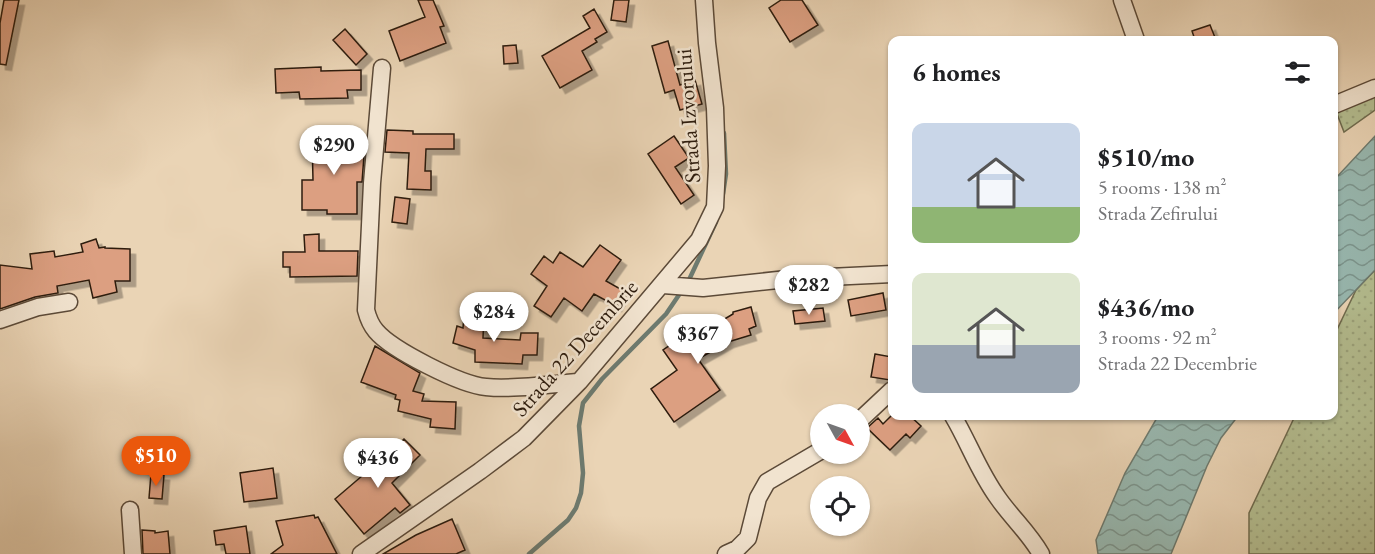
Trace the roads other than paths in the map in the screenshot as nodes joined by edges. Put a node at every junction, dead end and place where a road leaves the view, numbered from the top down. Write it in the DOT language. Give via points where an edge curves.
graph roads {
  1 [pos="704,0"];
  2 [pos="1122,0"];
  3 [pos="1135,36"];
  4 [pos="382,68"];
  5 [pos="1375,88"];
  6 [pos="1338,103"];
  7 [pos="888,274"];
  8 [pos="677,286"];
  9 [pos="69,302"];
  10 [pos="0,320"];
  11 [pos="579,382"];
  12 [pos="888,394"];
  13 [pos="870,411"];
  14 [pos="955,420"];
  15 [pos="810,457"];
  16 [pos="130,510"];
  17 [pos="133,554"];
  18 [pos="361,554"];
  19 [pos="726,554"];
  20 [pos="1041,554"];
  1 -- 8 [label="street, Strada Izvorului" via="715,108 715,207"];
  2 -- 3 [label="street"];
  4 -- 11 [label="street" via="372,183 366,310 369,320 387,341 472,386"];
  5 -- 6 [label="street"];
  7 -- 8 [label="street" via="703,288"];
  8 -- 11 [label="street, Strada 22 Decembrie"];
  9 -- 10 [label="street"];
  11 -- 18 [label="street, Strada 22 Decembrie" via="524,438"];
  12 -- 13 [label="street"];
  14 -- 20 [label="street" via="998,499"];
  15 -- 19 [label="street" via="767,482 758,498 748,538"];
  16 -- 17 [label="street"];
}
